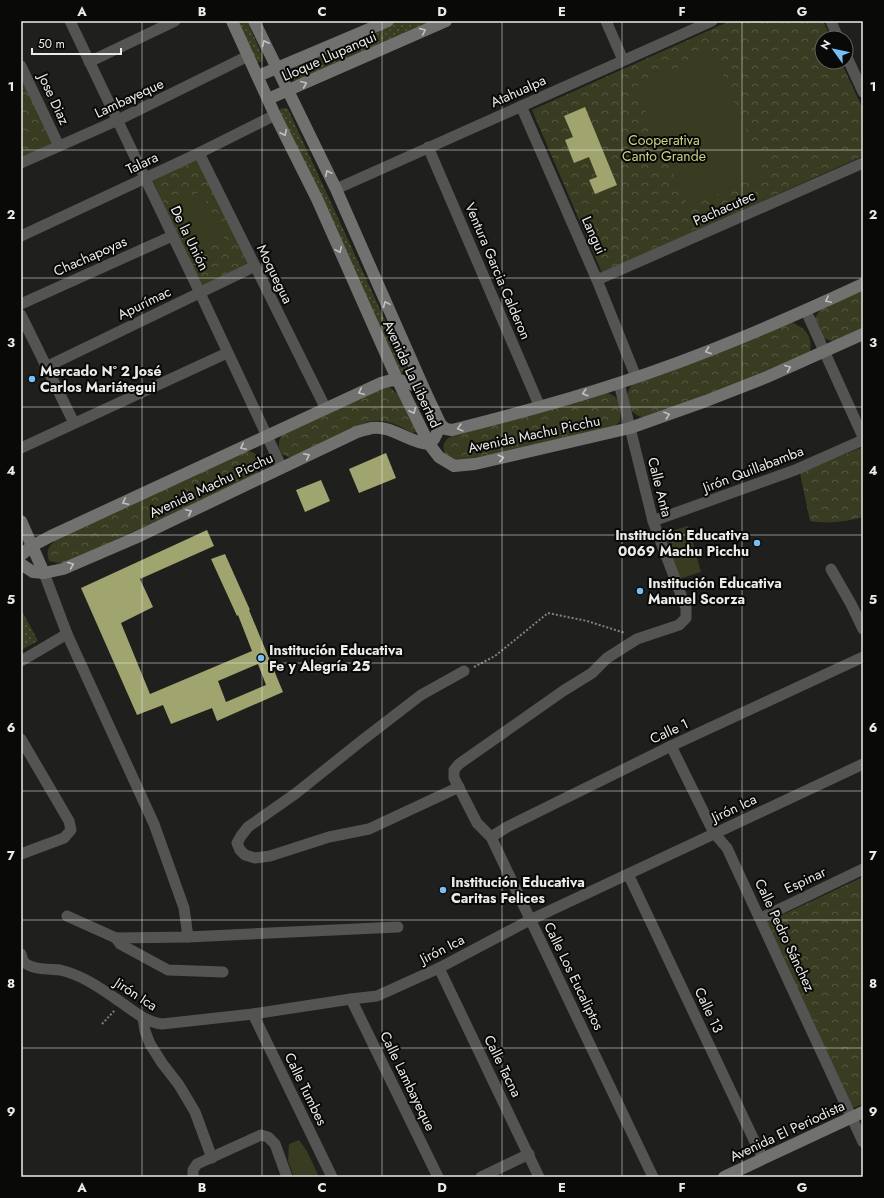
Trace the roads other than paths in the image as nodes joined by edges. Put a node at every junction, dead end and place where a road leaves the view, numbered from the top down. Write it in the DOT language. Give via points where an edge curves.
graph roads {
  1 [pos="70,21"];
  2 [pos="175,21"];
  3 [pos="232,21"];
  4 [pos="254,21"];
  5 [pos="388,21"];
  6 [pos="446,21"];
  7 [pos="606,21"];
  8 [pos="712,21"];
  9 [pos="367,25"];
  10 [pos="248,56"];
  11 [pos="623,60"];
  12 [pos="89,62"];
  13 [pos="21,66"];
  14 [pos="277,68"];
  15 [pos="853,70"];
  16 [pos="258,76"];
  17 [pos="287,90"];
  18 [pos="863,92"];
  19 [pos="268,99"];
  20 [pos="521,106"];
  21 [pos="275,115"];
  22 [pos="118,120"];
  23 [pos="59,146"];
  24 [pos="428,147"];
  25 [pos="199,153"];
  26 [pos="21,163"];
  27 [pos="863,164"];
  28 [pos="145,178"];
  29 [pos="336,189"];
  30 [pos="21,236"];
  31 [pos="172,236"];
  32 [pos="255,266"];
  33 [pos="597,280"];
  34 [pos="863,284"];
  35 [pos="200,293"];
  36 [pos="21,304"];
  37 [pos="806,310"];
  38 [pos="21,315"];
  39 [pos="863,334"];
  40 [pos="825,352"];
  41 [pos="227,353"];
  42 [pos="46,367"];
  43 [pos="636,377"];
  44 [pos="397,379"];
  45 [pos="619,383"];
  46 [pos="425,391"];
  47 [pos="540,407"];
  48 [pos="326,409"];
  49 [pos="74,423"];
  50 [pos="441,425"];
  51 [pos="630,428"];
  52 [pos="267,436"];
  53 [pos="863,438"];
  54 [pos="429,444"];
  55 [pos="21,448"];
  56 [pos="282,468"];
  57 [pos="21,521"];
  58 [pos="652,521"];
  59 [pos="32,546"];
  60 [pos="21,555"];
  61 [pos="21,564"];
  62 [pos="831,569"];
  63 [pos="44,573"];
  64 [pos="863,629"];
  65 [pos="67,634"];
  66 [pos="863,657"];
  67 [pos="21,661"];
  68 [pos="464,670"];
  69 [pos="21,739"];
  70 [pos="671,746"];
  71 [pos="863,764"];
  72 [pos="454,770"];
  73 [pos="459,787"];
  74 [pos="714,833"];
  75 [pos="491,837"];
  76 [pos="21,854"];
  77 [pos="863,870"];
  78 [pos="628,874"];
  79 [pos="67,916"];
  80 [pos="761,918"];
  81 [pos="530,920"];
  82 [pos="398,927"];
  83 [pos="188,937"];
  84 [pos="116,938"];
  85 [pos="21,954"];
  86 [pos="439,968"];
  87 [pos="223,972"];
  88 [pos="351,999"];
  89 [pos="253,1014"];
  90 [pos="143,1018"];
  91 [pos="858,1114"];
  92 [pos="863,1142"];
  93 [pos="529,1154"];
  94 [pos="212,1158"];
  95 [pos="763,1159"];
  96 [pos="193,1174"];
  97 [pos="287,1177"];
  98 [pos="332,1177"];
  99 [pos="438,1177"];
  100 [pos="481,1177"];
  101 [pos="539,1177"];
  102 [pos="653,1177"];
  103 [pos="724,1177"];
  1 -- 12 [label="street, De la Unión"];
  2 -- 12 [label="street"];
  3 -- 10 [label="street, Avenida La Libertad"];
  14 -- 4 [label="street, Avenida La Libertad, one-way"];
  5 -- 9 [label="street, Lloque Llupanqui"];
  17 -- 6 [label="street, Lloque Llupanqui, one-way"];
  7 -- 11 [label="street"];
  8 -- 11 [label="street, Atahualpa"];
  9 -- 14 [label="street, Lloque Llupanqui"];
  10 -- 16 [label="street, Avenida La Libertad"];
  10 -- 22 [label="street, Lambayeque"];
  11 -- 20 [label="street, Atahualpa"];
  12 -- 22 [label="street, De la Unión"];
  13 -- 23 [label="street, Jose Diaz"];
  14 -- 16 [label="street, Lloque Llupanqui"];
  14 -- 17 [label="street, Avenida La Libertad"];
  15 -- 18 [label="street"];
  16 -- 19 [label="street, Avenida La Libertad"];
  17 -- 19 [label="street, Lloque Llupanqui"];
  29 -- 17 [label="street, Avenida La Libertad, one-way"];
  19 -- 21 [label="street, Avenida La Libertad"];
  20 -- 24 [label="street, Atahualpa"];
  20 -- 33 [label="street, Langui"];
  21 -- 25 [label="street, Talara"];
  21 -- 44 [label="street, Avenida La Libertad, one-way" via="317,199"];
  22 -- 23 [label="street, Lambayeque"];
  22 -- 28 [label="street, De la Unión"];
  23 -- 26 [label="street, Lambayeque"];
  24 -- 29 [label="street, Atahualpa"];
  24 -- 47 [label="street, Ventura Garcia Calderon"];
  25 -- 28 [label="street, Talara"];
  25 -- 32 [label="street, Moquegua"];
  27 -- 33 [label="street, Pachacutec"];
  28 -- 30 [label="street, Talara"];
  28 -- 31 [label="street, De la Unión"];
  46 -- 29 [label="street, Avenida La Libertad, one-way"];
  31 -- 35 [label="street, De la Unión"];
  31 -- 36 [label="street, Chachapoyas"];
  32 -- 35 [label="street, Apurímac"];
  32 -- 48 [label="street, Moquegua"];
  33 -- 43 [label="street, Langui"];
  34 -- 37 [label="street, Avenida Machu Picchu, one-way"];
  35 -- 41 [label="street, De la Unión"];
  35 -- 42 [label="street, Apurímac"];
  37 -- 40 [label="street"];
  37 -- 43 [label="street, Avenida Machu Picchu, one-way" via="714,349"];
  38 -- 42 [label="street"];
  39 -- 40 [label="street, Avenida Machu Picchu"];
  51 -- 40 [label="street, Avenida Machu Picchu, one-way" via="767,377"];
  40 -- 53 [label="street"];
  41 -- 49 [label="street"];
  41 -- 52 [label="street, De la Unión"];
  42 -- 49 [label="street"];
  43 -- 45 [label="street, Avenida Machu Picchu"];
  44 -- 46 [label="street"];
  44 -- 48 [label="street, Avenida Machu Picchu, one-way" via="381,383"];
  44 -- 54 [label="street, Avenida La Libertad, one-way"];
  45 -- 47 [label="street, Avenida Machu Picchu, one-way"];
  45 -- 51 [label="street, Calle Anta"];
  46 -- 50 [label="street, Avenida La Libertad"];
  47 -- 50 [label="street, Avenida Machu Picchu, one-way" via="452,430"];
  48 -- 52 [label="street, Avenida Machu Picchu"];
  49 -- 55 [label="street"];
  50 -- 54 [label="street, Avenida La Libertad"];
  54 -- 51 [label="street, Avenida Machu Picchu, one-way" via="439,457 454,466 475,464"];
  51 -- 58 [label="street, Calle Anta"];
  52 -- 56 [label="street, De la Unión"];
  52 -- 59 [label="street, Avenida Machu Picchu, one-way"];
  53 -- 58 [label="street, Jirón Quillabamba" via="795,470"];
  56 -- 54 [label="street, Avenida Machu Picchu, one-way" via="356,432 373,428 386,429 421,444"];
  63 -- 56 [label="street, Avenida Machu Picchu, one-way" via="63,569 135,538"];
  57 -- 59 [label="street"];
  58 -- 72 [label="street, Calle Anta" via="686,608 686,618 679,626 637,639 607,658 592,673 459,764"];
  59 -- 60 [label="street, Avenida Machu Picchu"];
  59 -- 63 [label="street"];
  61 -- 63 [label="street" via="33,572"];
  62 -- 64 [label="street"];
  63 -- 65 [label="street"];
  65 -- 67 [label="street"];
  65 -- 83 [label="street" via="154,824 184,908"];
  66 -- 70 [label="street, Calle 1"];
  68 -- 73 [label="street" via="421,695 296,794 248,827 238,843 245,855 255,858 270,856 328,837 369,829"];
  69 -- 76 [label="street" via="69,821 71,830 64,838"];
  70 -- 74 [label="street, Calle Pedro Sánchez"];
  70 -- 75 [label="street, Calle 1"];
  71 -- 74 [label="street, Jirón Ica"];
  72 -- 73 [label="street, Calle Los Eucaliptos" via="454,778"];
  73 -- 75 [label="street, Calle Los Eucaliptos" via="477,823"];
  74 -- 78 [label="street, Jirón Ica"];
  74 -- 80 [label="street, Calle Pedro Sánchez" via="727,848"];
  75 -- 81 [label="street, Calle Los Eucaliptos"];
  77 -- 80 [label="street, Espinar"];
  78 -- 81 [label="street, Jirón Ica"];
  78 -- 95 [label="street, Calle 13"];
  79 -- 84 [label="street"];
  80 -- 91 [label="street, Calle Pedro Sánchez"];
  81 -- 86 [label="street, Jirón Ica"];
  81 -- 102 [label="street, Calle Los Eucaliptos"];
  82 -- 83 [label="street"];
  83 -- 84 [label="street"];
  84 -- 87 [label="street" via="126,947 168,970"];
  85 -- 90 [label="street, Jirón Ica" via="24,962 30,966 75,974"];
  86 -- 88 [label="street, Jirón Ica" via="378,996"];
  86 -- 93 [label="street, Calle Tacna"];
  88 -- 89 [label="street, Jirón Ica"];
  88 -- 99 [label="street, Calle Lambayeque"];
  89 -- 90 [label="street, Jirón Ica" via="162,1024 152,1023"];
  89 -- 98 [label="street, Calle Tumbes"];
  90 -- 94 [label="street" via="150,1044 195,1112"];
  91 -- 92 [label="street, Calle Pedro Sánchez"];
  91 -- 95 [label="street, Avenida El Periodista"];
  93 -- 100 [label="street"];
  93 -- 101 [label="street, Calle Tacna"];
  94 -- 96 [label="street" via="197,1164"];
  94 -- 97 [label="street" via="261,1136 268,1137 275,1144"];
  95 -- 103 [label="street, Avenida El Periodista"];
}
